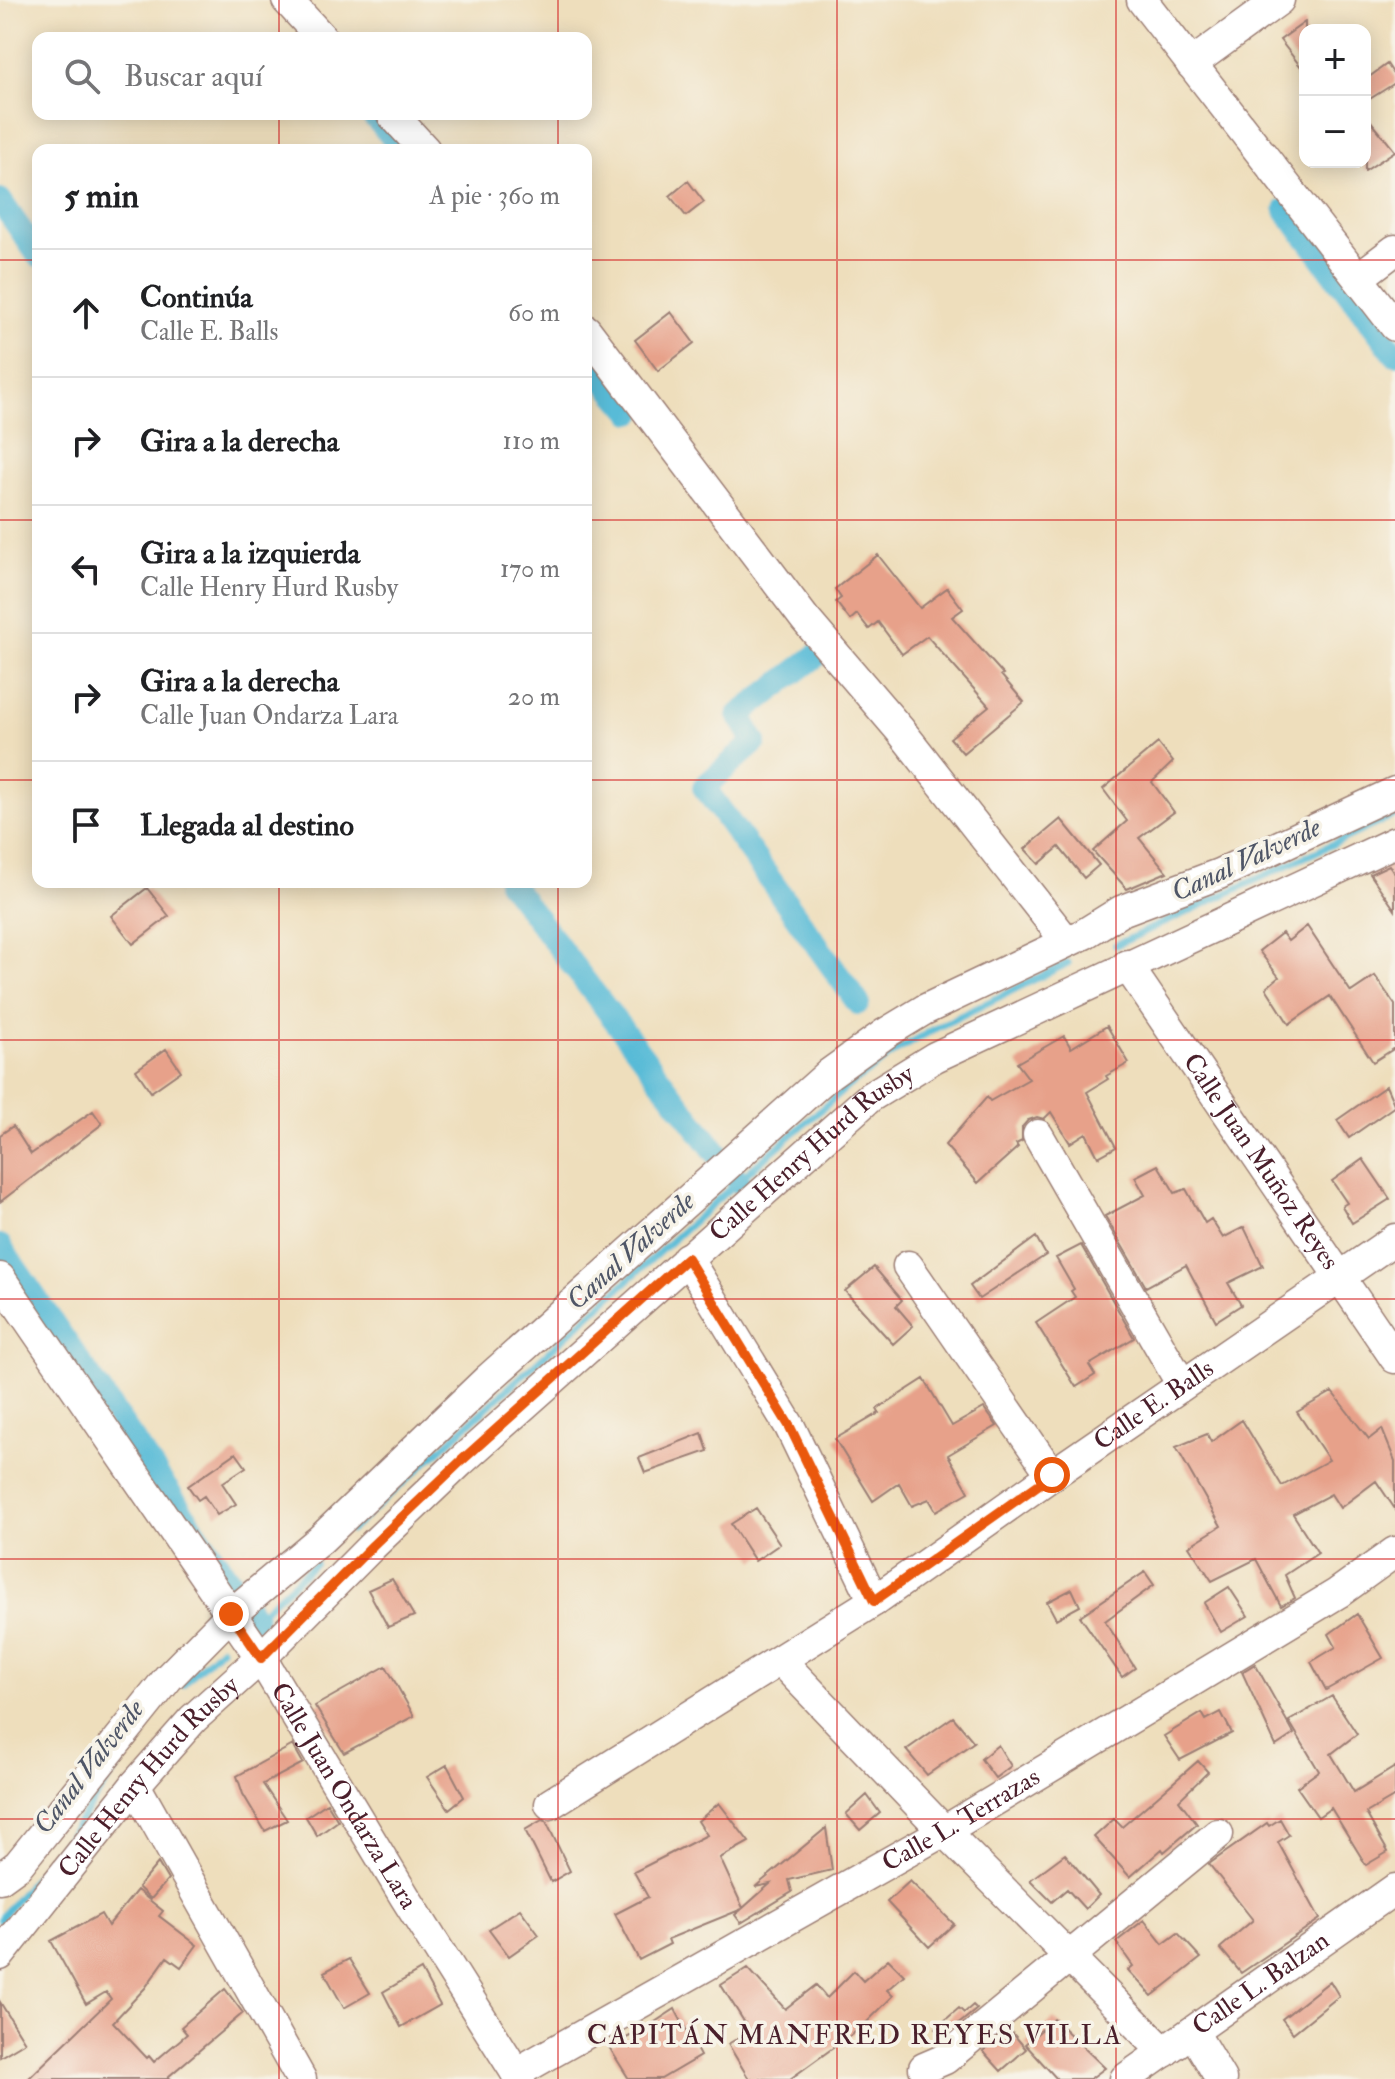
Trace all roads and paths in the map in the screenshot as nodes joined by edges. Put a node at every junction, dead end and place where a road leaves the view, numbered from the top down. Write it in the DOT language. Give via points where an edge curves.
graph roads {
  1 [pos="287,0"];
  2 [pos="1142,0"];
  3 [pos="1279,0"];
  4 [pos="316,32"];
  5 [pos="1191,64"];
  6 [pos="398,120"];
  7 [pos="420,144"];
  8 [pos="1395,250"];
  9 [pos="1358,278"];
  10 [pos="1395,326"];
  11 [pos="592,338"];
  12 [pos="1395,792"];
  13 [pos="1395,842"];
  14 [pos="1075,938"];
  15 [pos="1116,970"];
  16 [pos="1038,1135"];
  17 [pos="1395,1239"];
  18 [pos="687,1258"];
  19 [pos="908,1266"];
  20 [pos="0,1278"];
  21 [pos="1339,1278"];
  22 [pos="1395,1358"];
  23 [pos="1182,1385"];
  24 [pos="1052,1475"];
  25 [pos="1395,1552"];
  26 [pos="874,1601"];
  27 [pos="231,1614"];
  28 [pos="261,1658"];
  29 [pos="781,1661"];
  30 [pos="135,1785"];
  31 [pos="550,1804"];
  32 [pos="944,1831"];
  33 [pos="1218,1834"];
  34 [pos="0,1878"];
  35 [pos="1395,1889"];
  36 [pos="0,1955"];
  37 [pos="1068,1956"];
  38 [pos="1193,2032"];
  39 [pos="1164,2052"];
  40 [pos="924,2068"];
  41 [pos="518,2076"];
  42 [pos="301,2079"];
  43 [pos="1125,2079"];
  44 [pos="1221,2079"];
  1 -- 4 [label="street"];
  2 -- 5 [label="street"];
  3 -- 5 [label="street"];
  5 -- 9 [label="street"];
  6 -- 7 [label="street"];
  8 -- 9 [label="street"];
  9 -- 10 [label="street"];
  11 -- 14 [label="street, Calle Juan Muñoz Reyes" via="805,619"];
  12 -- 14 [label="street, Calle Henry Hurd Rusby" via="1219,874 1121,911"];
  13 -- 15 [label="street, Calle Henry Hurd Rusby"];
  14 -- 15 [label="street, Calle Juan Muñoz Reyes"];
  14 -- 27 [label="street, Calle Henry Hurd Rusby" via="924,1010 829,1074 487,1380 321,1539"];
  15 -- 18 [label="street, Calle Henry Hurd Rusby" via="935,1057 870,1097"];
  15 -- 21 [label="street, Calle Juan Muñoz Reyes"];
  16 -- 23 [label="street"];
  17 -- 21 [label="street, Calle E. Balls"];
  18 -- 26 [label="street" via="790,1427"];
  18 -- 28 [label="street, Calle Henry Hurd Rusby" via="460,1462"];
  19 -- 24 [label="street"];
  20 -- 27 [label="street, Calle Juan Ondarza Lara"];
  21 -- 22 [label="street, Calle Juan Muñoz Reyes"];
  21 -- 23 [label="street, Calle E. Balls"];
  23 -- 24 [label="street, Calle E. Balls"];
  24 -- 26 [label="street, Calle E. Balls"];
  25 -- 32 [label="street, Calle L. Terrazas" via="1338,1593"];
  26 -- 29 [label="street, Calle E. Balls"];
  27 -- 28 [label="street, Calle Juan Ondarza Lara"];
  27 -- 34 [label="street, Calle Henry Hurd Rusby" via="168,1678 18,1865"];
  28 -- 30 [label="street, Calle Henry Hurd Rusby" via="193,1719"];
  28 -- 41 [label="street, Calle Juan Ondarza Lara"];
  29 -- 31 [label="street, Calle E. Balls"];
  29 -- 32 [label="street"];
  30 -- 36 [label="street, Calle Henry Hurd Rusby"];
  30 -- 42 [label="street"];
  32 -- 37 [label="street"];
  32 -- 41 [label="street, Calle L. Terrazas"];
  33 -- 37 [label="street"];
  35 -- 38 [label="street, Calle L. Balzan"];
  37 -- 39 [label="street"];
  37 -- 40 [label="street" via="945,2059"];
  38 -- 39 [label="street, Calle L. Balzan"];
  38 -- 44 [label="street"];
  39 -- 43 [label="street, Calle L. Balzan"];
}
